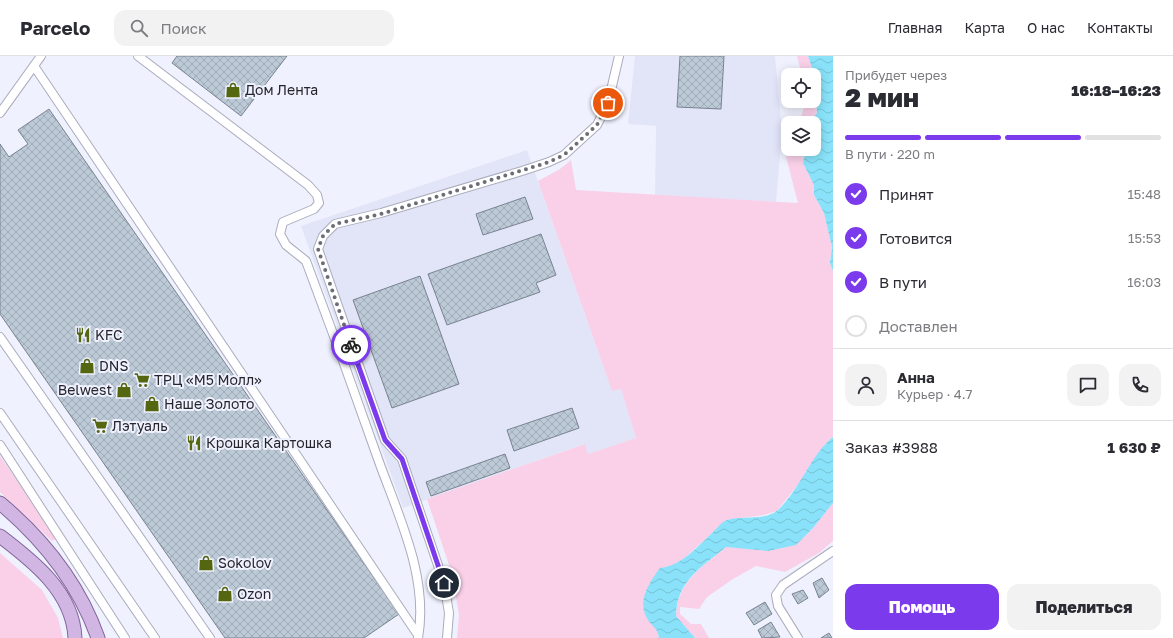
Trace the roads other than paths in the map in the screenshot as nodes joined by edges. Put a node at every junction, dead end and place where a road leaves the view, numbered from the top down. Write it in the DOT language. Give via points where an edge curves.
graph roads {
  1 [pos="40,56"];
  2 [pos="138,56"];
  3 [pos="619,56"];
  4 [pos="34,66"];
  5 [pos="0,114"];
  6 [pos="0,337"];
  7 [pos="0,413"];
  8 [pos="0,445"];
  9 [pos="0,503"];
  10 [pos="0,536"];
  11 [pos="833,551"];
  12 [pos="418,636"];
  13 [pos="75,638"];
  14 [pos="98,638"];
  15 [pos="125,638"];
  16 [pos="155,638"];
  17 [pos="210,638"];
  18 [pos="447,638"];
  19 [pos="798,638"];
  1 -- 4 [label="street"];
  2 -- 12 [label="street" via="308,184 317,195 319,203 314,209 283,222 280,234 286,245 306,261 404,531 417,582 420,608"];
  3 -- 18 [label="street" via="608,103 597,125 564,155 522,171 381,214 335,224 323,236 318,249 385,440 402,459 444,583 449,613"];
  4 -- 5 [label="street"];
  4 -- 12 [label="street"];
  6 -- 17 [label="street"];
  7 -- 16 [label="street"];
  8 -- 15 [label="street"];
  9 -- 14 [label="main road" via="31,532 65,572 79,595"];
  10 -- 13 [label="main road" via="54,583 64,600"];
  11 -- 19 [label="street" via="783,585 776,595 778,606"];
}
